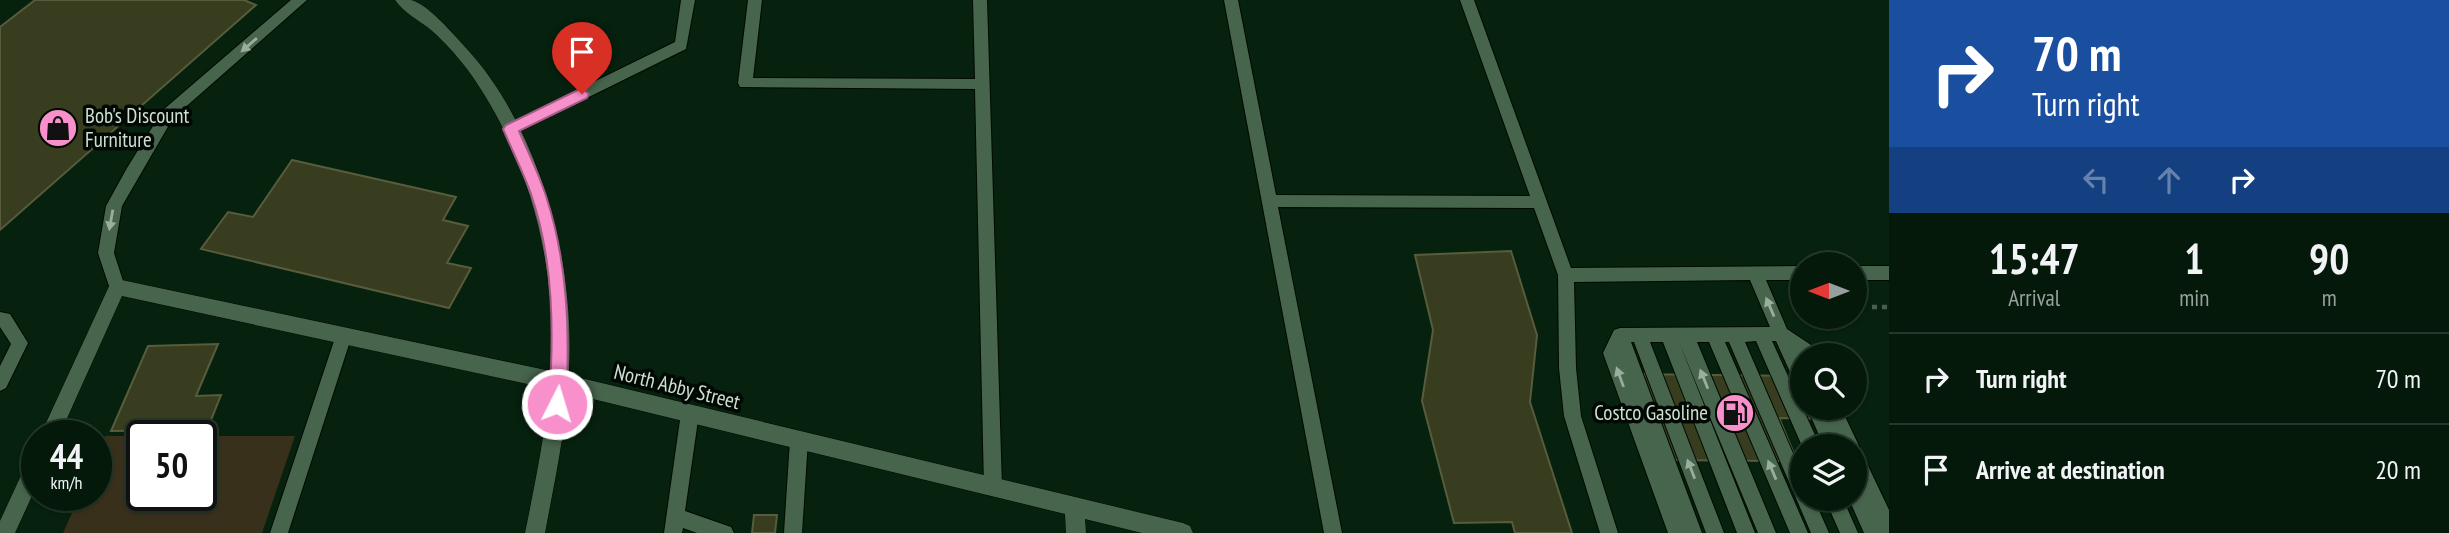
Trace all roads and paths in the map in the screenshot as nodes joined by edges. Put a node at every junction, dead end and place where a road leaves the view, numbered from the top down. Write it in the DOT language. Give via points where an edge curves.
graph roads {
  1 [pos="300,0"];
  2 [pos="402,0"];
  3 [pos="688,0"];
  4 [pos="755,0"];
  5 [pos="980,0"];
  6 [pos="1231,0"];
  7 [pos="1467,0"];
  8 [pos="982,83"];
  9 [pos="511,129"];
  10 [pos="1270,201"];
  11 [pos="1539,201"];
  12 [pos="1867,273"];
  13 [pos="1889,273"];
  14 [pos="1755,274"];
  15 [pos="1790,274"];
  16 [pos="1566,275"];
  17 [pos="117,287"];
  18 [pos="1872,307"];
  19 [pos="1889,307"];
  20 [pos="0,319"];
  21 [pos="1639,334"];
  22 [pos="1668,334"];
  23 [pos="1686,334"];
  24 [pos="1714,334"];
  25 [pos="1734,334"];
  26 [pos="1761,334"];
  27 [pos="1782,334"];
  28 [pos="344,335"];
  29 [pos="1620,335"];
  30 [pos="1795,343"];
  31 [pos="1790,352"];
  32 [pos="560,382"];
  33 [pos="0,383"];
  34 [pos="690,413"];
  35 [pos="56,420"];
  36 [pos="1806,434"];
  37 [pos="799,440"];
  38 [pos="1790,465"];
  39 [pos="1867,483"];
  40 [pos="993,488"];
  41 [pos="21,498"];
  42 [pos="1074,507"];
  43 [pos="1810,511"];
  44 [pos="1839,511"];
  45 [pos="1863,511"];
  46 [pos="674,525"];
  47 [pos="1889,530"];
  48 [pos="5,533"];
  49 [pos="279,533"];
  50 [pos="535,533"];
  51 [pos="725,533"];
  52 [pos="793,533"];
  53 [pos="1076,533"];
  54 [pos="1183,533"];
  55 [pos="1333,533"];
  56 [pos="1609,533"];
  57 [pos="1677,533"];
  58 [pos="1693,533"];
  59 [pos="1715,533"];
  60 [pos="1746,533"];
  61 [pos="1768,533"];
  62 [pos="1799,533"];
  63 [pos="1820,533"];
  64 [pos="1849,533"];
  65 [pos="1873,533"];
  1 -- 17 [label="lane, one-way" via="169,114 139,160 114,205 106,253"];
  2 -- 9 [label="street" via="465,55"];
  3 -- 9 [label="lane" via="681,45"];
  4 -- 8 [label="lane" via="745,83"];
  5 -- 8 [label="lane"];
  6 -- 10 [label="lane"];
  7 -- 11 [label="lane"];
  8 -- 40 [label="lane"];
  9 -- 32 [label="street" via="539,195 551,240 560,305"];
  10 -- 11 [label="lane"];
  10 -- 55 [label="lane"];
  11 -- 16 [label="lane"];
  12 -- 13 [label="lane"];
  14 -- 15 [label="lane"];
  14 -- 16 [label="lane"];
  27 -- 14 [label="lane, one-way"];
  16 -- 56 [label="lane" via="1570,402"];
  17 -- 28 [label="street, North Abby Street"];
  17 -- 35 [label="street"];
  18 -- 19 [label="path"];
  20 -- 33 [label="lane" via="20,343"];
  21 -- 22 [label="lane"];
  21 -- 29 [label="lane"];
  59 -- 21 [label="lane, one-way"];
  22 -- 23 [label="lane"];
  22 -- 60 [label="lane"];
  23 -- 24 [label="lane"];
  61 -- 23 [label="lane, one-way"];
  24 -- 25 [label="lane"];
  62 -- 24 [label="lane, one-way"];
  25 -- 26 [label="lane"];
  25 -- 38 [label="lane"];
  26 -- 27 [label="lane"];
  26 -- 36 [label="lane"];
  27 -- 30 [label="lane"];
  27 -- 31 [label="lane"];
  28 -- 32 [label="street, North Abby Street"];
  28 -- 49 [label="lane"];
  57 -- 29 [label="lane, one-way" via="1611,353"];
  29 -- 58 [label="lane"];
  32 -- 34 [label="street, North Abby Street"];
  32 -- 50 [label="street"];
  34 -- 37 [label="street, North Abby Street"];
  34 -- 46 [label="lane"];
  37 -- 40 [label="street, North Abby Street"];
  37 -- 52 [label="lane"];
  39 -- 47 [label="lane"];
  40 -- 42 [label="street, North Abby Street"];
  41 -- 48 [label="street"];
  42 -- 53 [label="street"];
  42 -- 54 [label="street, North Abby Street"];
  43 -- 63 [label="lane"];
  44 -- 64 [label="lane"];
  45 -- 65 [label="lane"];
  46 -- 51 [label="lane"];
}
